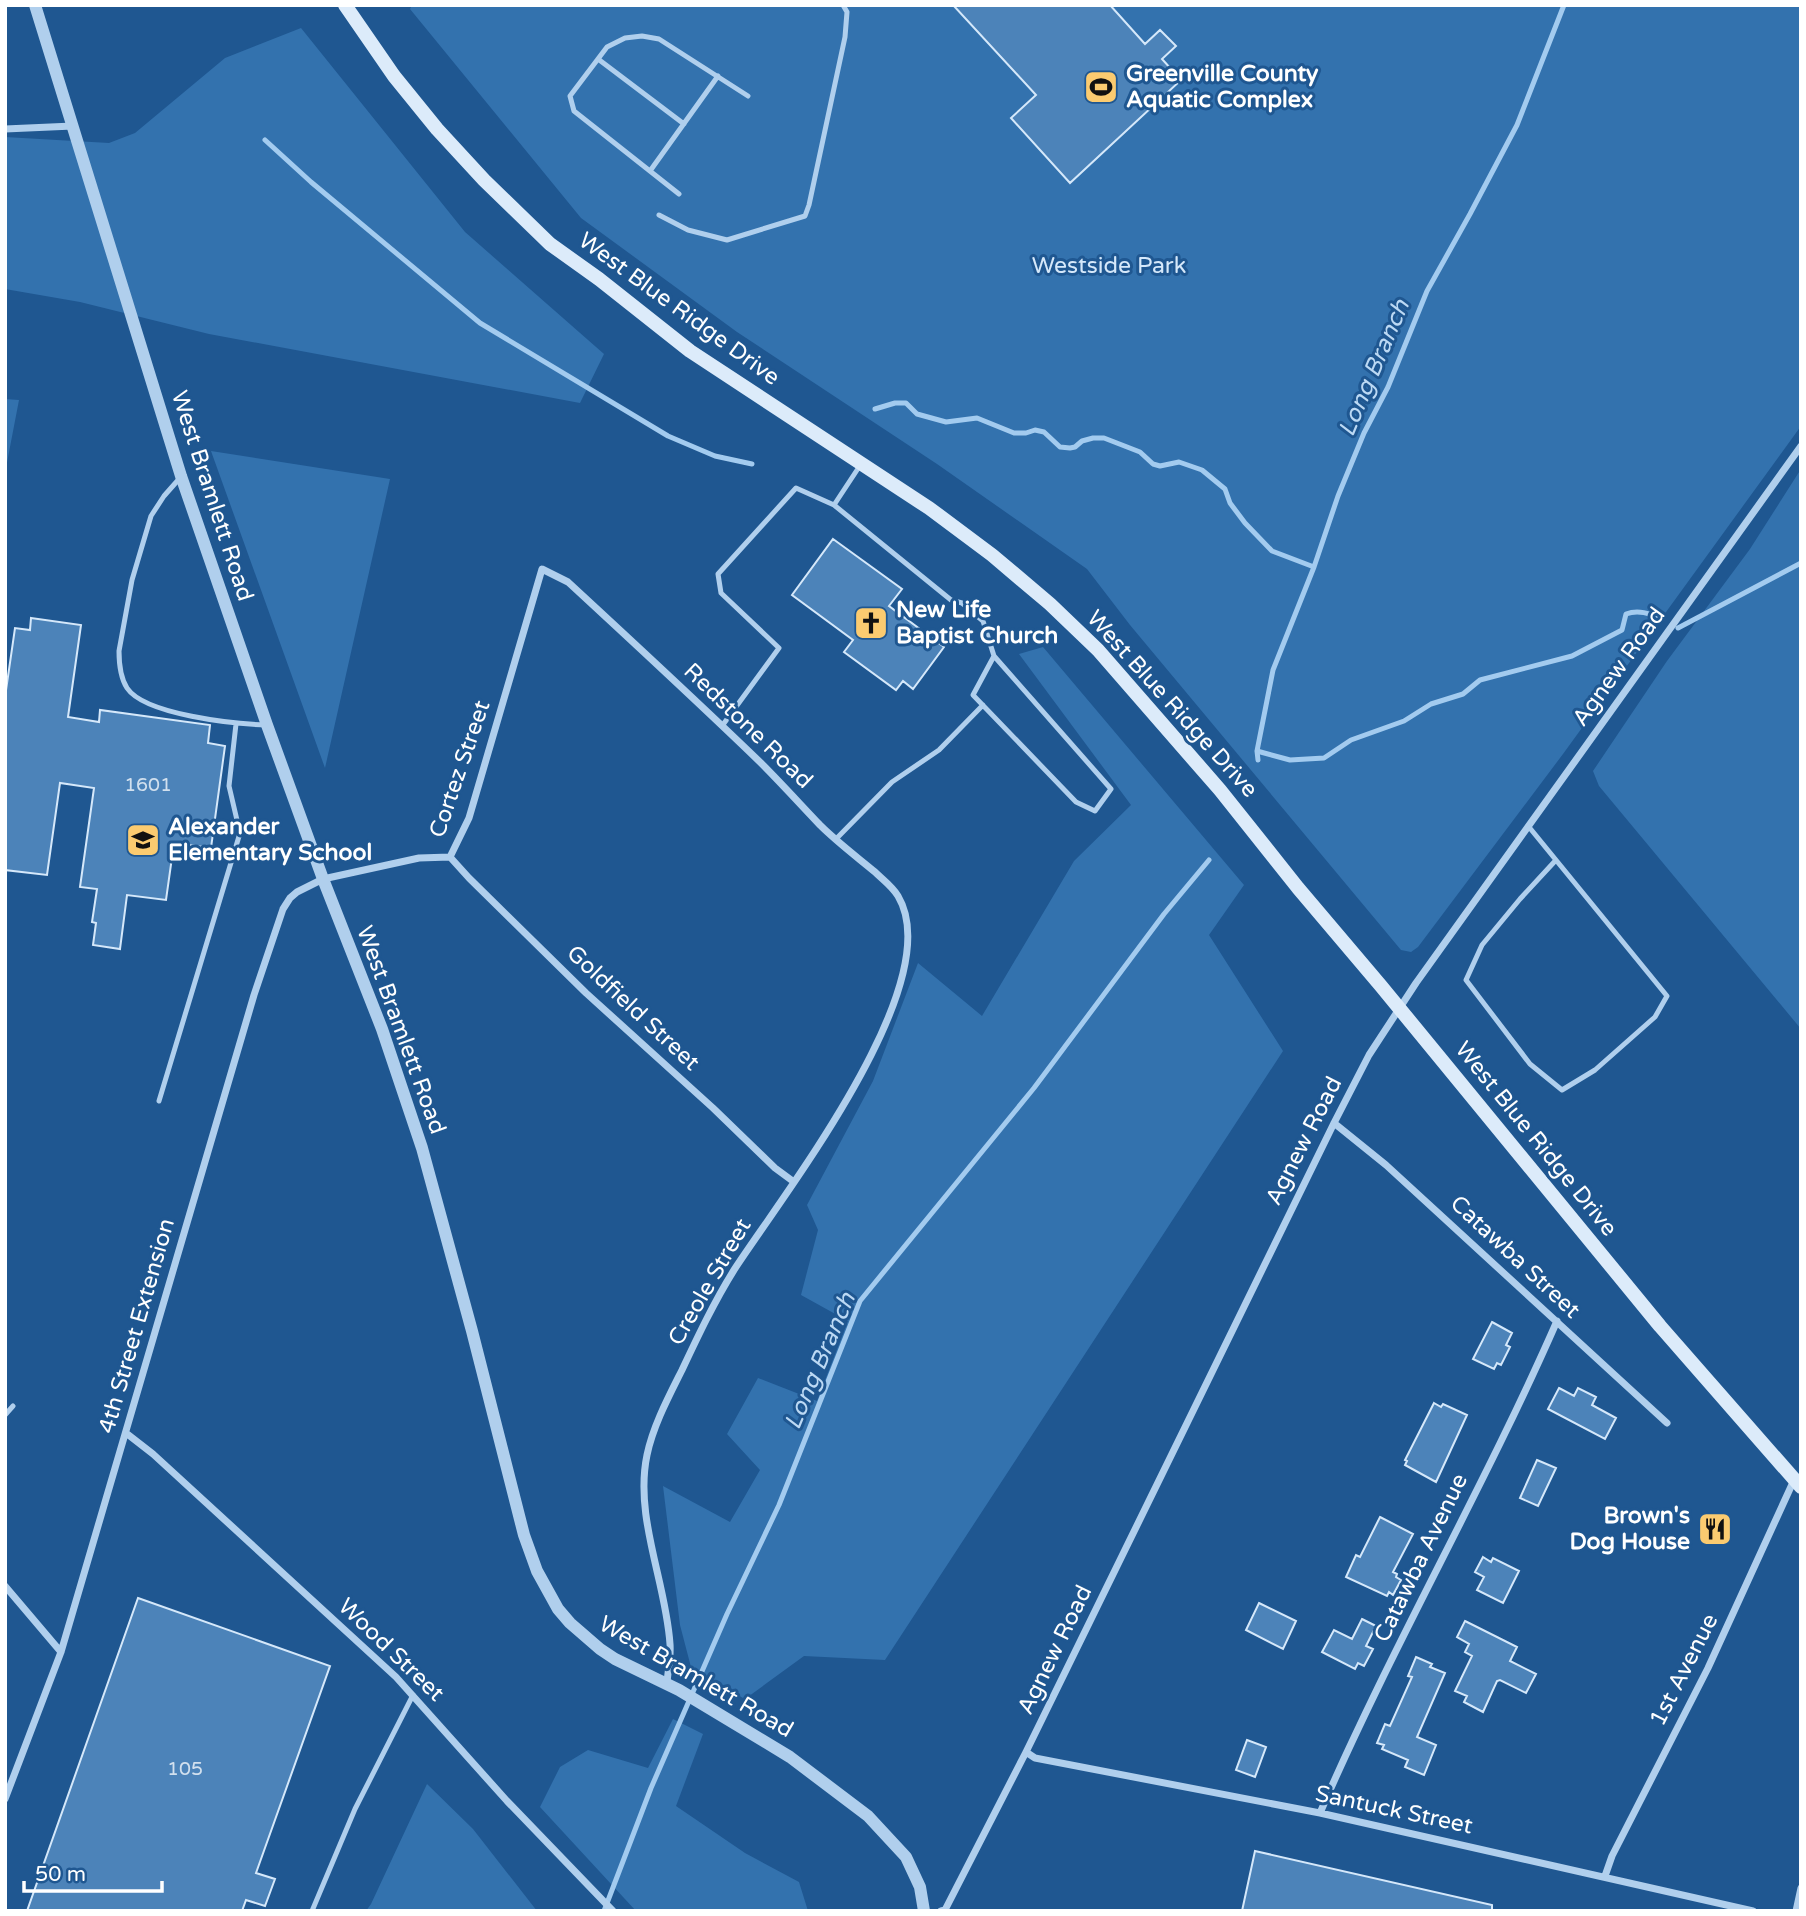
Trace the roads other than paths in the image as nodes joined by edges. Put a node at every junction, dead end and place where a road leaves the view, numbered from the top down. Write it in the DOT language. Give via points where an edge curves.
graph roads {
  1 [pos="35,5"];
  2 [pos="345,5"];
  3 [pos="843,5"];
  4 [pos="598,59"];
  5 [pos="718,76"];
  6 [pos="748,96"];
  7 [pos="684,124"];
  8 [pos="73,126"];
  9 [pos="5,129"];
  10 [pos="650,171"];
  11 [pos="679,194"];
  12 [pos="659,215"];
  13 [pos="1801,446"];
  14 [pos="861,463"];
  15 [pos="181,477"];
  16 [pos="834,505"];
  17 [pos="542,569"];
  18 [pos="994,656"];
  19 [pos="983,705"];
  20 [pos="236,724"];
  21 [pos="267,725"];
  22 [pos="722,726"];
  23 [pos="1529,827"];
  24 [pos="836,839"];
  25 [pos="450,857"];
  26 [pos="1556,860"];
  27 [pos="323,879"];
  28 [pos="908,926"];
  29 [pos="1399,1009"];
  30 [pos="159,1101"];
  31 [pos="1334,1123"];
  32 [pos="794,1182"];
  33 [pos="1557,1321"];
  34 [pos="13,1406"];
  35 [pos="5,1415"];
  36 [pos="1667,1423"];
  37 [pos="125,1433"];
  38 [pos="1798,1484"];
  39 [pos="5,1586"];
  40 [pos="61,1652"];
  41 [pos="673,1687"];
  42 [pos="412,1695"];
  43 [pos="1026,1752"];
  44 [pos="5,1799"];
  45 [pos="1320,1813"];
  46 [pos="1605,1876"];
  47 [pos="1801,1888"];
  48 [pos="312,1911"];
  49 [pos="613,1911"];
  50 [pos="924,1911"];
  51 [pos="941,1911"];
  52 [pos="1753,1911"];
  53 [pos="1796,1911"];
  1 -- 8 [label="street, West Bramlett Road"];
  2 -- 14 [label="main road, West Blue Ridge Drive" via="437,129 550,244 690,351"];
  3 -- 12 [label="lane" via="847,12 845,37 804,216 727,240 688,230"];
  4 -- 5 [label="lane" via="607,47 642,36 659,39"];
  4 -- 7 [label="lane"];
  4 -- 10 [label="lane" via="570,96 573,111"];
  5 -- 6 [label="lane"];
  5 -- 7 [label="lane"];
  7 -- 10 [label="lane"];
  8 -- 9 [label="street"];
  8 -- 15 [label="street, West Bramlett Road"];
  10 -- 11 [label="lane"];
  13 -- 23 [label="street, Agnew Road"];
  14 -- 16 [label="lane"];
  14 -- 29 [label="main road, West Blue Ridge Drive" via="992,555 1098,650 1220,790"];
  15 -- 20 [label="lane" via="151,516 132,580 119,651 122,676 132,694 146,702"];
  15 -- 21 [label="street, West Bramlett Road"];
  16 -- 18 [label="lane" via="983,621"];
  16 -- 22 [label="lane" via="796,488 718,574 720,593 779,648"];
  17 -- 22 [label="street, Redstone Road" via="568,582"];
  17 -- 25 [label="street, Cortez Street" via="469,818"];
  18 -- 19 [label="lane" via="973,695"];
  18 -- 19 [label="lane" via="1111,789 1095,811 1076,802"];
  19 -- 24 [label="lane" via="939,750 892,782"];
  20 -- 21 [label="lane"];
  20 -- 30 [label="lane" via="229,786 240,833"];
  21 -- 27 [label="street, West Bramlett Road"];
  22 -- 24 [label="street, Redstone Road"];
  23 -- 26 [label="lane"];
  23 -- 29 [label="street, Agnew Road"];
  24 -- 28 [label="street, Redstone Road" via="894,891"];
  25 -- 27 [label="street, Cortez Street" via="419,858"];
  25 -- 32 [label="street, Goldfield Street" via="586,993"];
  26 -- 26 [label="lane" via="1667,996 1655,1017 1595,1070 1562,1090 1530,1064 1466,980 1482,945"];
  27 -- 37 [label="street, 4th Street Extension" via="297,892 283,909"];
  27 -- 41 [label="street, West Bramlett Road" via="422,1147 537,1571 558,1609 584,1637 615,1659"];
  28 -- 32 [label="street, Creole Street" via="901,980 871,1058"];
  29 -- 31 [label="street, Agnew Road"];
  29 -- 38 [label="main road, West Blue Ridge Drive" via="1660,1326"];
  31 -- 33 [label="street, Catawba Street" via="1386,1164"];
  31 -- 43 [label="street, Agnew Road"];
  32 -- 41 [label="street, Creole Street" via="711,1310 647,1454 643,1493 667,1618"];
  33 -- 36 [label="street, Catawba Street"];
  33 -- 45 [label="street, Catawba Avenue"];
  34 -- 35 [label="lane"];
  37 -- 40 [label="street, 4th Street Extension"];
  37 -- 42 [label="street, Wood Street"];
  38 -- 46 [label="street, 1st Avenue"];
  39 -- 40 [label="street"];
  40 -- 44 [label="street, 4th Street Extension"];
  41 -- 50 [label="street, West Bramlett Road" via="790,1757 868,1816 906,1857 920,1887"];
  42 -- 48 [label="lane" via="355,1809"];
  42 -- 49 [label="street, Wood Street"];
  43 -- 45 [label="street, Santuck Street" via="1035,1758"];
  43 -- 51 [label="street, Agnew Road"];
  45 -- 46 [label="street, Santuck Street"];
  46 -- 52 [label="street, Santuck Street"];
  47 -- 53 [label="street"];
}
